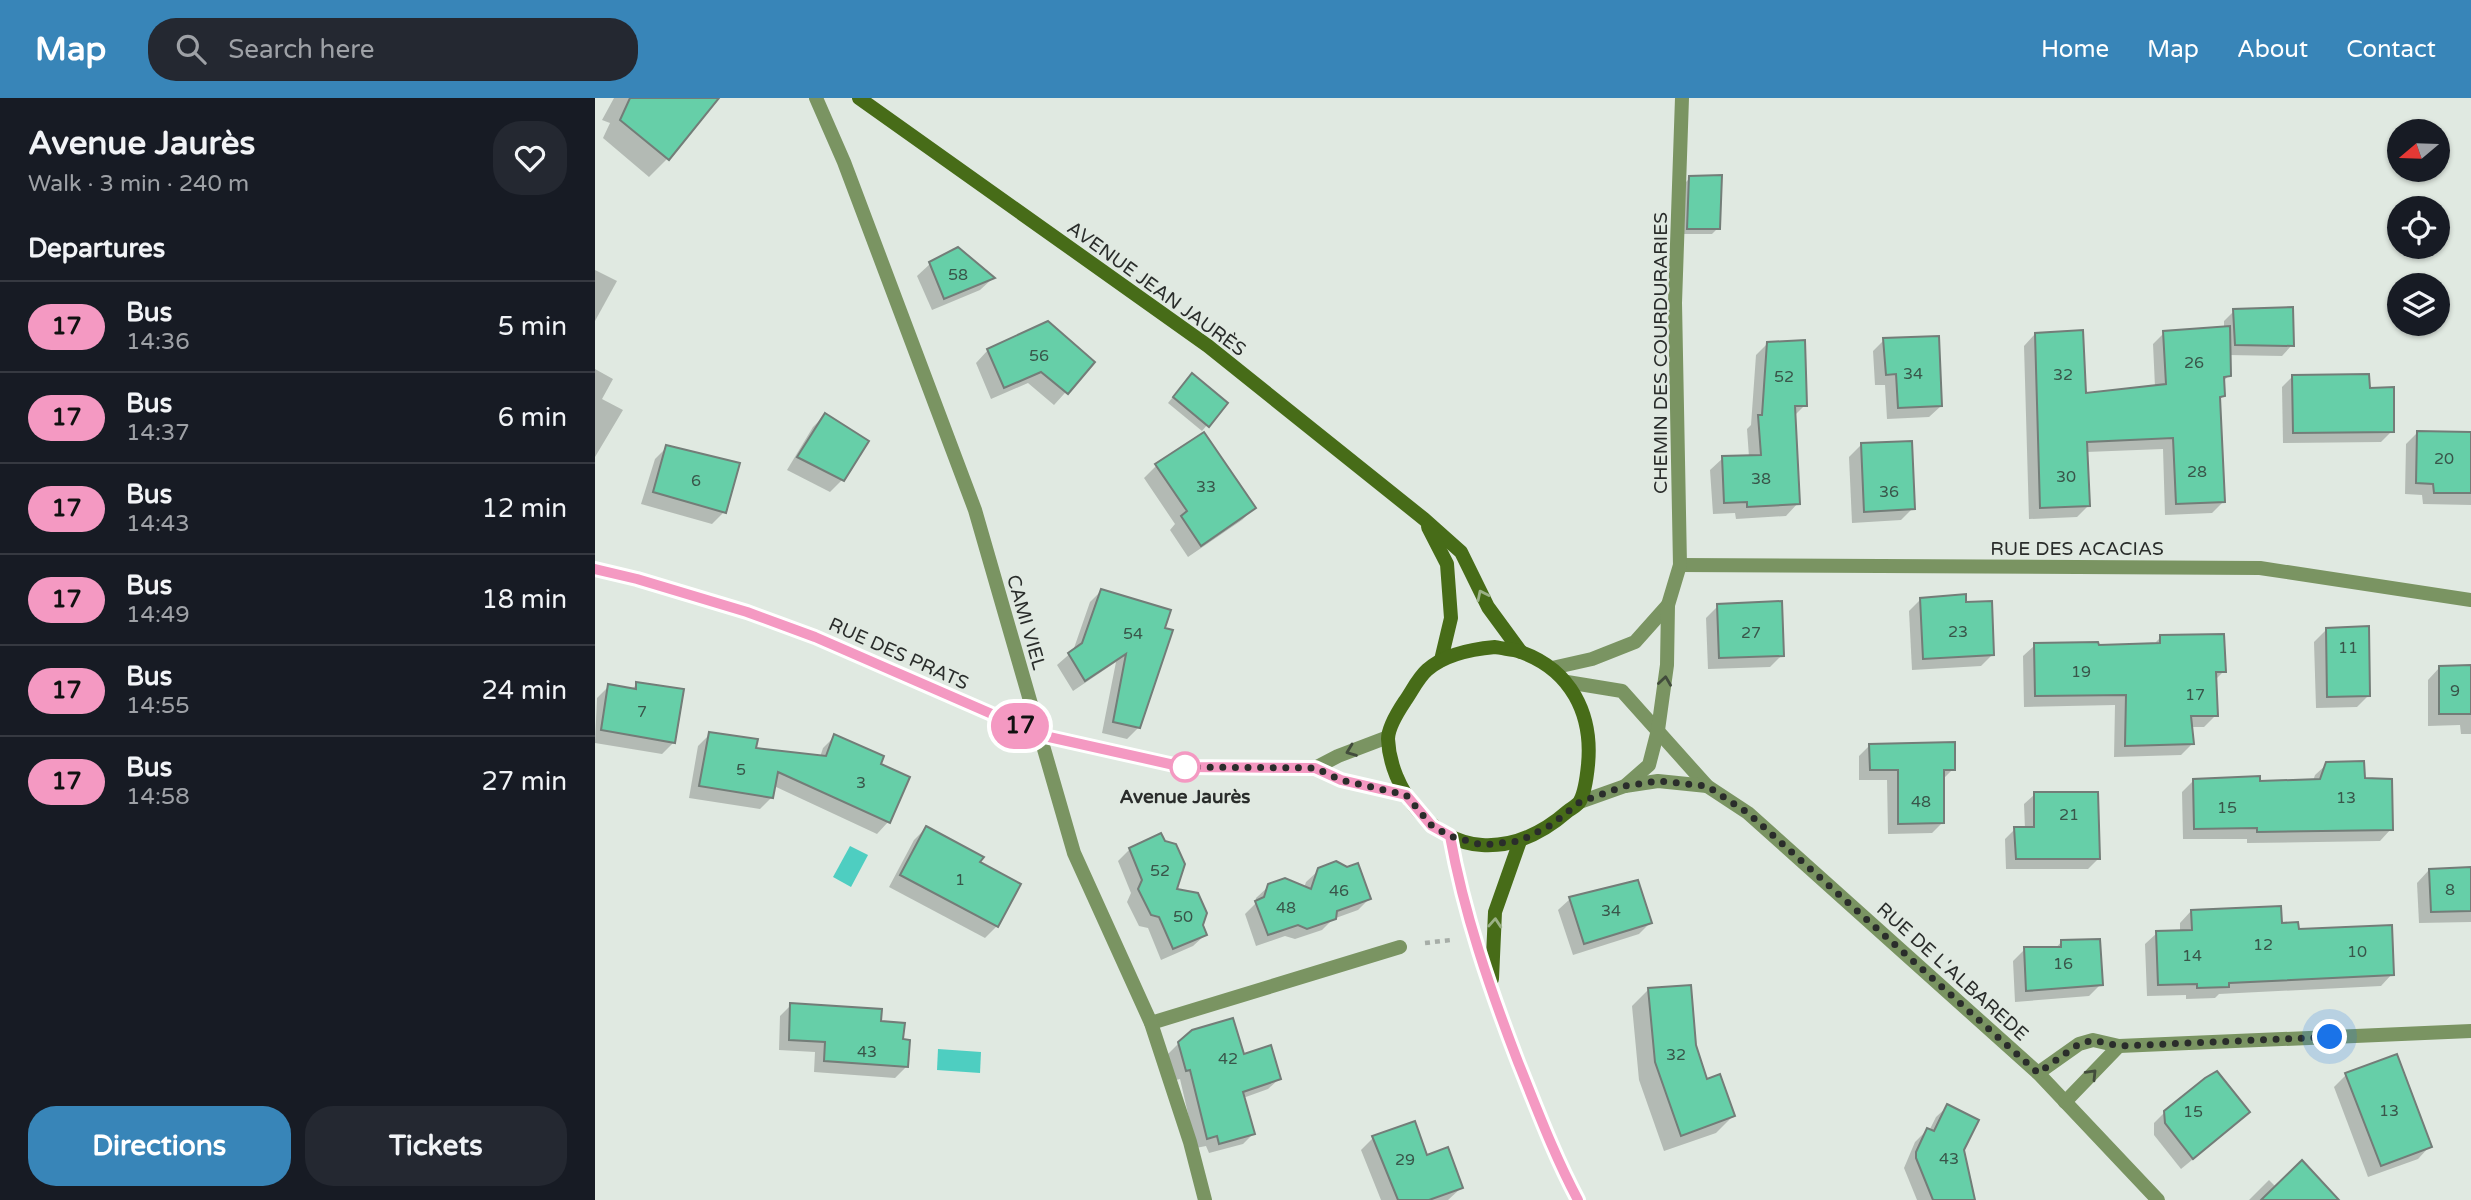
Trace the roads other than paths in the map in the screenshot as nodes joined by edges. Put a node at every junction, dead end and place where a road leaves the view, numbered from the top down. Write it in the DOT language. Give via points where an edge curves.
graph roads {
  1 [pos="816,98"];
  2 [pos="859,98"];
  3 [pos="1682,98"];
  4 [pos="1424,519"];
  5 [pos="1680,565"];
  6 [pos="595,569"];
  7 [pos="2471,600"];
  8 [pos="1668,605"];
  9 [pos="1521,652"];
  10 [pos="1441,660"];
  11 [pos="1552,667"];
  12 [pos="1567,682"];
  13 [pos="1658,730"];
  14 [pos="1040,735"];
  15 [pos="1388,737"];
  16 [pos="1315,768"];
  17 [pos="1625,786"];
  18 [pos="1707,786"];
  19 [pos="1406,795"];
  20 [pos="1580,802"];
  21 [pos="1450,836"];
  22 [pos="1520,841"];
  23 [pos="1400,947"];
  24 [pos="1491,991"];
  25 [pos="1151,1023"];
  26 [pos="2471,1031"];
  27 [pos="2119,1046"];
  28 [pos="2038,1073"];
  29 [pos="2065,1102"];
  30 [pos="1205,1200"];
  31 [pos="1578,1200"];
  32 [pos="2158,1200"];
  1 -- 14 [label="street, CAMI VIEL" via="975,510"];
  2 -- 4 [label="street, AVENUE JEAN JAURÈS" via="1208,346"];
  3 -- 5 [label="street, CHEMIN DES COURDURARIES" via="1675,303"];
  9 -- 4 [label="street, AVENUE JEAN JAURÈS, one-way" via="1488,607 1461,552"];
  4 -- 10 [label="street, AVENUE JEAN JAURÈS" via="1447,564 1451,618"];
  5 -- 7 [label="street, RUE DES ACACIAS" via="2260,568"];
  5 -- 8 [label="street, CHEMIN DES COURDURARIES"];
  6 -- 14 [label="street, RUE DES PRATS" via="747,612 815,637"];
  8 -- 11 [label="street, CHEMIN DES COURDURARIES" via="1635,642 1592,659"];
  13 -- 8 [label="street, CHEMIN DES COURDURARIES, one-way" via="1667,665"];
  9 -- 10 [label="street" via="1473,649"];
  9 -- 11 [label="street"];
  10 -- 15 [label="street" via="1426,671 1398,711"];
  11 -- 12 [label="street"];
  12 -- 13 [label="street, RUE DE L'ALBAREDE" via="1622,691"];
  12 -- 20 [label="street" via="1586,716 1590,744"];
  13 -- 17 [label="street, CHEMIN DES COURDURARIES" via="1649,765"];
  13 -- 18 [label="street, RUE DE L'ALBAREDE"];
  14 -- 16 [label="street, RUE DES PRATS" via="1183,767"];
  14 -- 25 [label="street, CAMI VIEL" via="1074,853"];
  15 -- 16 [label="street, RUE DES PRATS, one-way"];
  15 -- 19 [label="street"];
  16 -- 19 [label="street, RUE DES PRATS" via="1341,780"];
  17 -- 18 [label="street, RUE DE L'ALBAREDE" via="1658,781"];
  17 -- 20 [label="street, RUE DE L'ALBAREDE"];
  18 -- 28 [label="street, RUE DE L'ALBAREDE" via="1748,813"];
  19 -- 21 [label="street" via="1432,826"];
  20 -- 22 [label="street"];
  21 -- 22 [label="street" via="1482,845"];
  21 -- 24 [label="street" via="1458,882"];
  24 -- 22 [label="street, one-way" via="1495,912"];
  23 -- 25 [label="street"];
  24 -- 31 [label="street" via="1555,1156"];
  25 -- 30 [label="street, CAMI VIEL"];
  26 -- 27 [label="street"];
  27 -- 28 [label="street" via="2093,1040 2079,1044"];
  29 -- 27 [label="street, one-way"];
  28 -- 29 [label="street, RUE DE L'ALBAREDE"];
  29 -- 32 [label="street, RUE DE L'ALBAREDE"];
}
